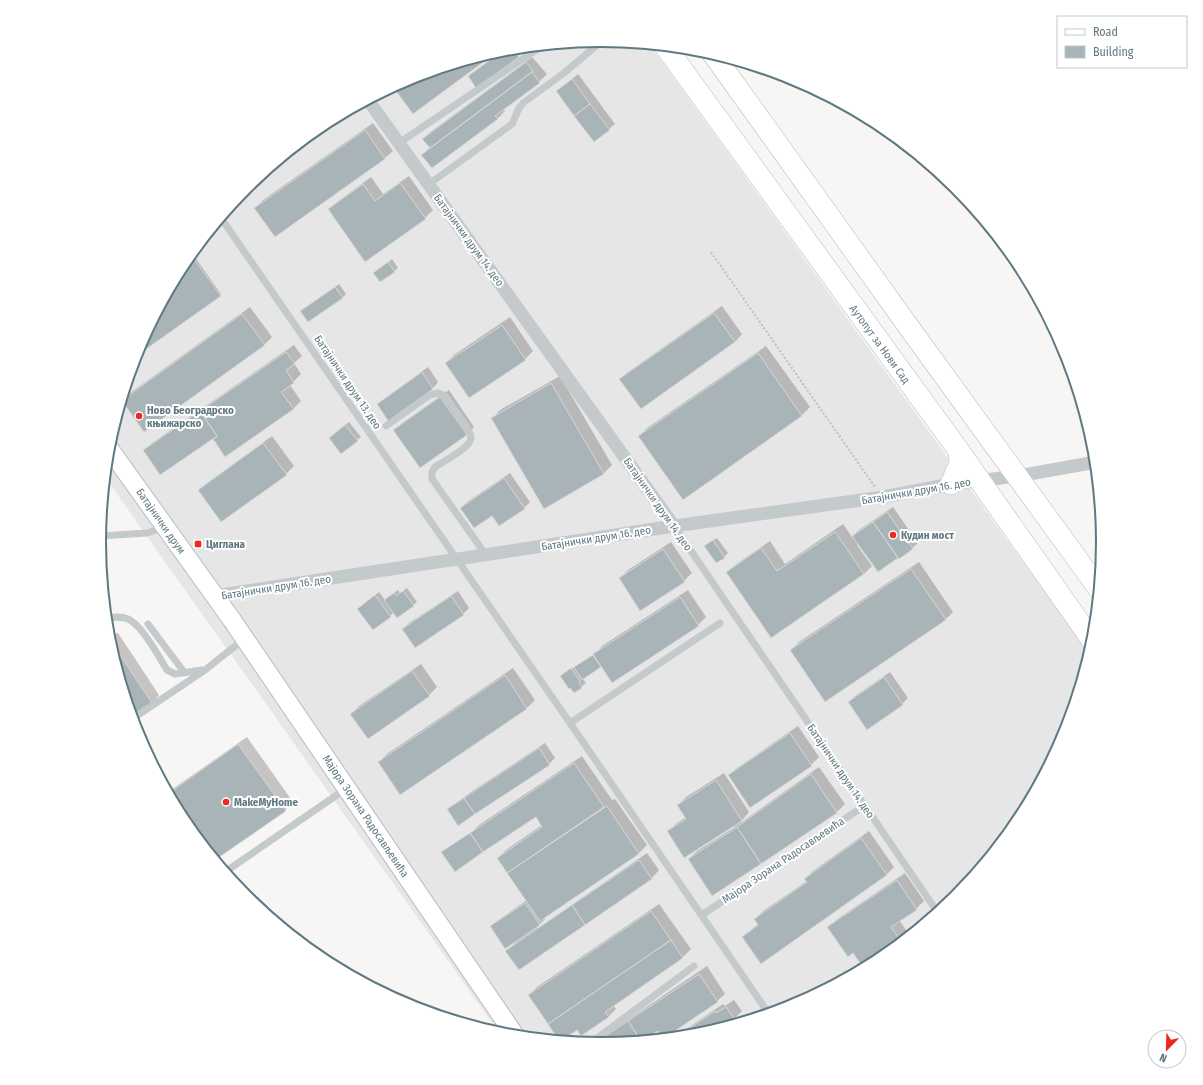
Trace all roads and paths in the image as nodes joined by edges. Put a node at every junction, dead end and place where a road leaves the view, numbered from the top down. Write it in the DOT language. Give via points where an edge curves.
graph roads {
  1 [pos="593,47"];
  2 [pos="534,52"];
  3 [pos="669,52"];
  4 [pos="718,61"];
  5 [pos="371,104"];
  6 [pos="399,143"];
  7 [pos="429,184"];
  8 [pos="224,222"];
  9 [pos="711,252"];
  10 [pos="386,426"];
  11 [pos="959,451"];
  12 [pos="114,456"];
  13 [pos="1090,463"];
  14 [pos="1018,476"];
  15 [pos="979,480"];
  16 [pos="951,484"];
  17 [pos="882,497"];
  18 [pos="674,526"];
  19 [pos="165,527"];
  20 [pos="106,536"];
  21 [pos="487,555"];
  22 [pos="457,560"];
  23 [pos="1095,583"];
  24 [pos="214,596"];
  25 [pos="112,617"];
  26 [pos="720,623"];
  27 [pos="148,624"];
  28 [pos="1088,634"];
  29 [pos="245,638"];
  30 [pos="205,670"];
  31 [pos="184,672"];
  32 [pos="137,715"];
  33 [pos="570,723"];
  34 [pos="347,788"];
  35 [pos="864,806"];
  36 [pos="229,869"];
  37 [pos="935,909"];
  38 [pos="702,914"];
  39 [pos="694,966"];
  40 [pos="766,1010"];
  41 [pos="511,1029"];
  42 [pos="597,1038"];
  1 -- 7 [label="lane" via="523,103 512,124"];
  2 -- 6 [label="lane"];
  3 -- 11 [label="main road, Аутопут за Нови Сад"];
  4 -- 14 [label="main road"];
  5 -- 6 [label="street, Батајнички друм 14. део"];
  6 -- 7 [label="street, Батајнички друм 14. део"];
  7 -- 18 [label="street, Батајнички друм 14. део"];
  8 -- 22 [label="lane, Батајнички друм 13. део"];
  9 -- 17 [label="path"];
  10 -- 21 [label="lane" via="430,395 438,393 445,396 468,429 471,440 466,447 435,467 432,479"];
  11 -- 15 [label="main road, Аутопут за Нови Сад"];
  11 -- 16 [label="main road" via="960,463"];
  12 -- 19 [label="main road, Батајнички друм"];
  13 -- 14 [label="street, Батајнички друм 16. део"];
  14 -- 15 [label="street, Батајнички друм 16. део"];
  14 -- 23 [label="main road"];
  15 -- 16 [label="street, Батајнички друм 16. део"];
  15 -- 28 [label="main road, Аутопут за Нови Сад"];
  16 -- 17 [label="street, Батајнички друм 16. део"];
  17 -- 18 [label="street, Батајнички друм 16. део"];
  18 -- 21 [label="street, Батајнички друм 16. део"];
  18 -- 35 [label="lane, Батајнички друм 14. део"];
  19 -- 20 [label="lane" via="148,533"];
  19 -- 24 [label="main road, Батајнички друм"];
  21 -- 22 [label="street, Батајнички друм 16. део"];
  22 -- 24 [label="street, Батајнички друм 16. део"];
  22 -- 33 [label="lane"];
  24 -- 29 [label="main road, Мајора Зорана Радосављевића"];
  25 -- 31 [label="lane" via="128,619 138,626 168,670 175,674"];
  26 -- 33 [label="lane"];
  27 -- 31 [label="lane"];
  29 -- 30 [label="lane"];
  29 -- 34 [label="main road, Мајора Зорана Радосављевића"];
  30 -- 31 [label="lane"];
  30 -- 32 [label="lane"];
  33 -- 38 [label="lane"];
  34 -- 36 [label="lane"];
  34 -- 41 [label="main road, Мајора Зорана Радосављевића"];
  35 -- 37 [label="lane, Батајнички друм 14. део"];
  35 -- 38 [label="lane, Мајора Зорана Радосављевића"];
  38 -- 40 [label="lane"];
  39 -- 42 [label="lane"];
}
